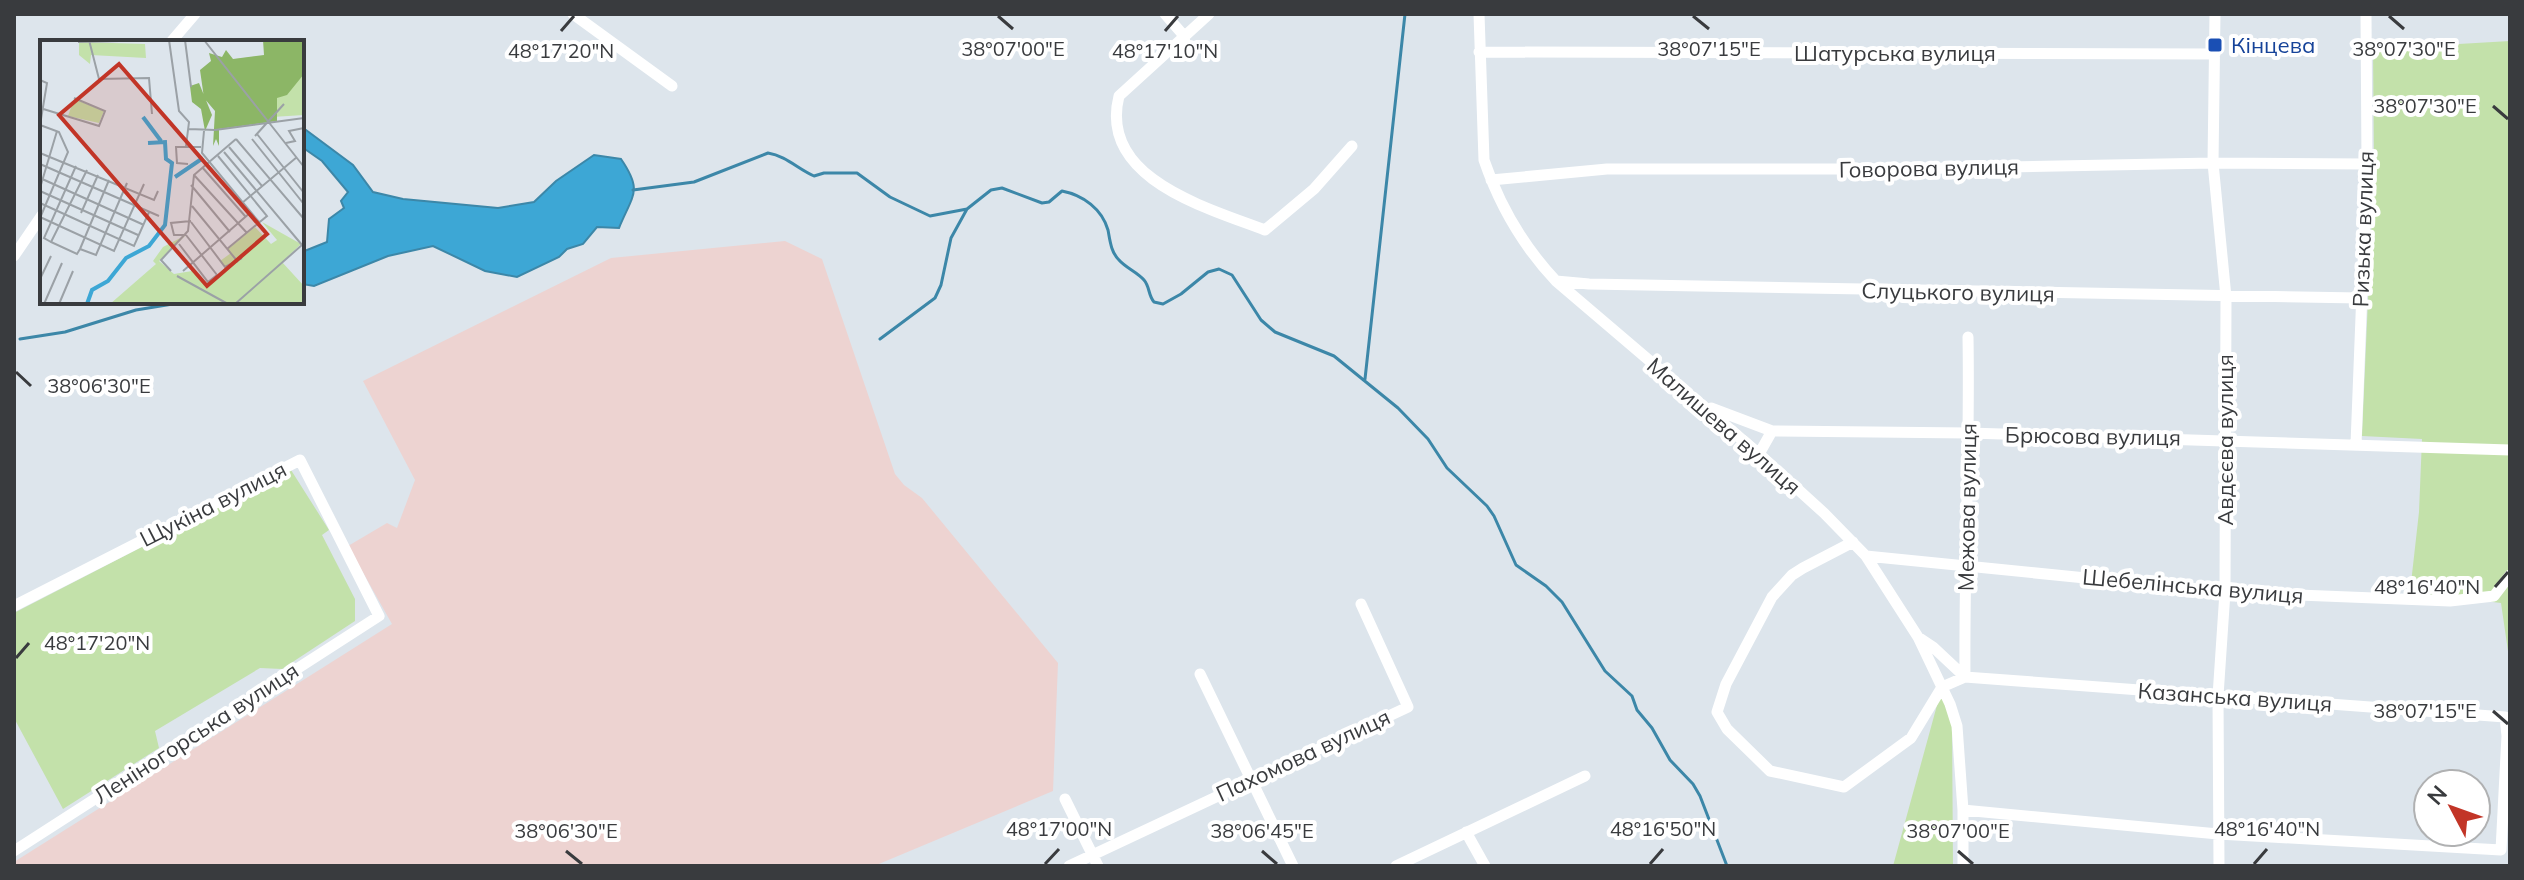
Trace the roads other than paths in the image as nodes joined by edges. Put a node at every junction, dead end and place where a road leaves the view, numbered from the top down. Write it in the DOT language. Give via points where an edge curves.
graph roads {
  1 [pos="195,14"];
  2 [pos="573,14"];
  3 [pos="1165,14"];
  4 [pos="1209,14"];
  5 [pos="1479,14"];
  6 [pos="2215,14"];
  7 [pos="2366,14"];
  8 [pos="1185,37"];
  9 [pos="173,40"];
  10 [pos="1479,52"];
  11 [pos="2215,54"];
  12 [pos="672,86"];
  13 [pos="1352,146"];
  14 [pos="2213,163"];
  15 [pos="2367,164"];
  16 [pos="1491,180"];
  17 [pos="40,218"];
  18 [pos="14,256"];
  19 [pos="1556,281"];
  20 [pos="1589,284"];
  21 [pos="2226,297"];
  22 [pos="2360,298"];
  23 [pos="1588,309"];
  24 [pos="1968,337"];
  25 [pos="1700,405"];
  26 [pos="1772,431"];
  27 [pos="1969,433"];
  28 [pos="2225,440"];
  29 [pos="2356,444"];
  30 [pos="2510,450"];
  31 [pos="1759,454"];
  32 [pos="1853,542"];
  33 [pos="1866,556"];
  34 [pos="1964,566"];
  35 [pos="2510,575"];
  36 [pos="2225,592"];
  37 [pos="1361,604"];
  38 [pos="14,606"];
  39 [pos="379,616"];
  40 [pos="1918,637"];
  41 [pos="1200,674"];
  42 [pos="1965,677"];
  43 [pos="1942,687"];
  44 [pos="2218,696"];
  45 [pos="1585,776"];
  46 [pos="1250,780"];
  47 [pos="1065,799"];
  48 [pos="1963,810"];
  49 [pos="1466,832"];
  50 [pos="2218,834"];
  51 [pos="14,851"];
  52 [pos="1096,860"];
  53 [pos="1069,866"];
  54 [pos="1293,866"];
  55 [pos="1396,866"];
  56 [pos="1485,866"];
  57 [pos="1963,866"];
  58 [pos="2219,866"];
  1 -- 9 [label="street"];
  2 -- 12 [label="street"];
  3 -- 8 [label="street"];
  4 -- 8 [label="street"];
  5 -- 10 [label="street, Малишева вулиця"];
  6 -- 11 [label="street, Авдєєва вулиця"];
  7 -- 15 [label="street, Ризька вулиця"];
  8 -- 13 [label="street" via="1119,96 1115,109 1125,147 1146,174 1174,194 1265,230 1314,189"];
  10 -- 11 [label="street, Шатурська вулиця"];
  10 -- 16 [label="street, Малишева вулиця" via="1481,140"];
  11 -- 14 [label="street, Авдєєва вулиця"];
  14 -- 15 [label="street, Говорова вулиця"];
  14 -- 16 [label="street, Говорова вулиця" via="1607,169"];
  14 -- 21 [label="street, Авдєєва вулиця"];
  15 -- 22 [label="street, Ризька вулиця"];
  16 -- 19 [label="street, Малишева вулиця" via="1528,248"];
  17 -- 18 [label="street"];
  19 -- 20 [label="street, Слуцького вулиця"];
  19 -- 23 [label="street, Малишева вулиця"];
  20 -- 21 [label="street, Слуцького вулиця"];
  20 -- 23 [label="street"];
  21 -- 22 [label="street, Слуцького вулиця"];
  21 -- 28 [label="street, Авдєєва вулиця"];
  22 -- 29 [label="street, Ризька вулиця"];
  23 -- 25 [label="street, Малишева вулиця"];
  24 -- 27 [label="street, Межова вулиця"];
  25 -- 26 [label="street, Брюсова вулиця"];
  25 -- 31 [label="street, Малишева вулиця"];
  26 -- 27 [label="street, Брюсова вулиця"];
  26 -- 31 [label="street"];
  27 -- 28 [label="street, Брюсова вулиця"];
  27 -- 34 [label="street, Межова вулиця"];
  28 -- 29 [label="street, Брюсова вулиця"];
  28 -- 36 [label="street, Авдєєва вулиця"];
  29 -- 30 [label="street, Брюсова вулиця"];
  31 -- 32 [label="street, Малишева вулиця"];
  32 -- 33 [label="street, Малишева вулиця"];
  32 -- 43 [label="street" via="1792,575 1772,597 1726,684 1717,712 1727,729 1770,771 1844,787 1911,738"];
  33 -- 34 [label="street, Шебелінська вулиця"];
  33 -- 40 [label="street, Малишева вулиця"];
  34 -- 36 [label="street, Шебелінська вулиця"];
  34 -- 42 [label="street, Межова вулиця"];
  35 -- 36 [label="street, Шебелінська вулиця" via="2494,596 2450,601"];
  36 -- 44 [label="street, Авдєєва вулиця"];
  37 -- 46 [label="street, Пахомова вулиця" via="1408,707"];
  38 -- 39 [label="street, Щукіна вулиця" via="300,460"];
  39 -- 51 [label="street, Леніногорська вулиця"];
  40 -- 42 [label="street"];
  40 -- 43 [label="street, Малишева вулиця"];
  41 -- 46 [label="street"];
  42 -- 43 [label="street, Казанська вулиця"];
  42 -- 44 [label="street, Казанська вулиця"];
  43 -- 48 [label="street" via="1957,726"];
  44 -- 50 [label="street, Авдєєва вулиця"];
  44 -- 50 [label="street, Казанська вулиця" via="2505,717 2507,736 2501,850"];
  45 -- 49 [label="street"];
  46 -- 52 [label="street, Пахомова вулиця"];
  46 -- 54 [label="street"];
  47 -- 52 [label="street"];
  48 -- 50 [label="street"];
  48 -- 57 [label="street"];
  49 -- 55 [label="street"];
  49 -- 56 [label="street"];
  50 -- 58 [label="street, Авдєєва вулиця"];
  52 -- 53 [label="street, Пахомова вулиця"];
}
